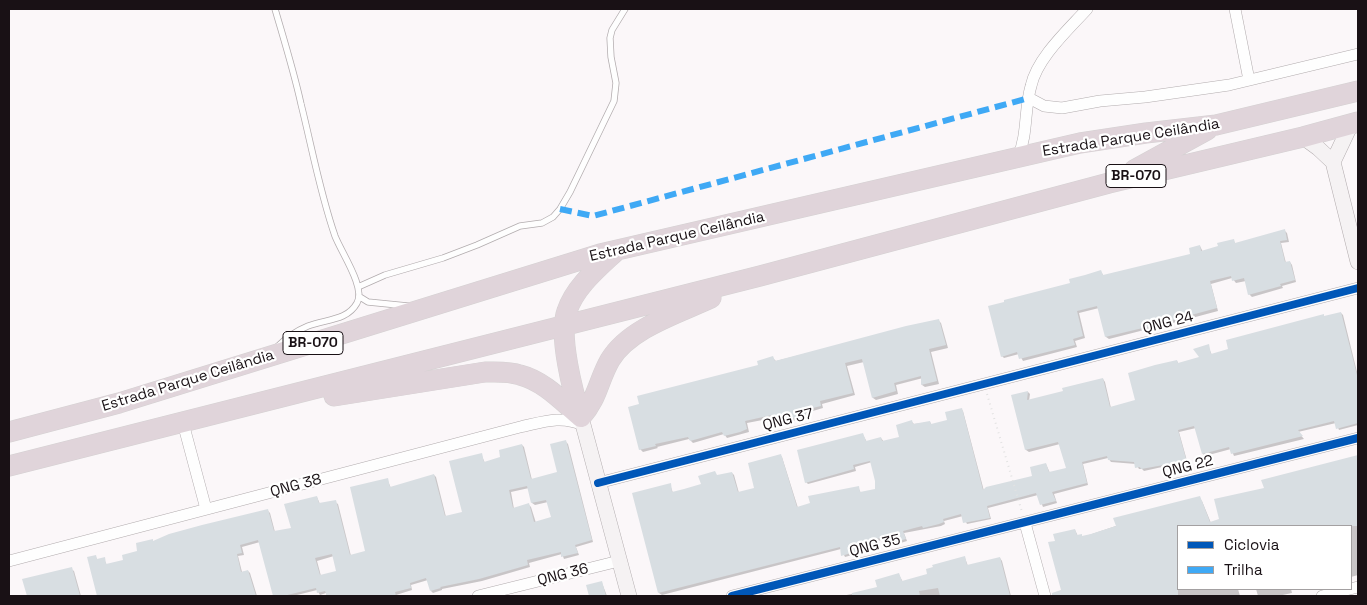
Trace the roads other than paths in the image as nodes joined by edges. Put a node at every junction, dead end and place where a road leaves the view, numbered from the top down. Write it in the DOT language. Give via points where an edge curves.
graph roads {
  1 [pos="275,9"];
  2 [pos="624,9"];
  3 [pos="1087,9"];
  4 [pos="1235,9"];
  5 [pos="1358,54"];
  6 [pos="1249,80"];
  7 [pos="1358,91"];
  8 [pos="1028,98"];
  9 [pos="1354,123"];
  10 [pos="1216,126"];
  11 [pos="1303,137"];
  12 [pos="1018,157"];
  13 [pos="1333,162"];
  14 [pos="1109,183"];
  15 [pos="617,250"];
  16 [pos="1358,262"];
  17 [pos="760,276"];
  18 [pos="358,287"];
  19 [pos="1358,288"];
  20 [pos="360,297"];
  21 [pos="419,310"];
  22 [pos="564,326"];
  23 [pos="269,356"];
  24 [pos="984,384"];
  25 [pos="219,414"];
  26 [pos="582,422"];
  27 [pos="183,423"];
  28 [pos="9,432"];
  29 [pos="1358,438"];
  30 [pos="9,466"];
  31 [pos="598,483"];
  32 [pos="206,510"];
  33 [pos="1025,523"];
  34 [pos="9,561"];
  35 [pos="619,561"];
  36 [pos="1346,590"];
  37 [pos="478,596"];
  38 [pos="629,596"];
  39 [pos="732,596"];
  40 [pos="1045,596"];
  41 [pos="1322,596"];
  1 -- 18 [label="lane" via="302,104 326,209 338,245"];
  2 -- 18 [label="lane" via="610,38 616,83 614,101 570,192 553,217 542,223 520,226"];
  3 -- 8 [label="street" via="1039,65"];
  4 -- 6 [label="street"];
  5 -- 6 [label="street"];
  6 -- 8 [label="street" via="1200,90 1062,108 1044,106"];
  7 -- 10 [label="highway, Estrada Parque Ceilândia / BR-070"];
  8 -- 12 [label="street" via="1024,137"];
  9 -- 11 [label="highway, BR-070"];
  9 -- 13 [label="street"];
  10 -- 12 [label="highway, Estrada Parque Ceilândia / BR-070" via="1080,143"];
  10 -- 14 [label="highway"];
  11 -- 13 [label="street"];
  11 -- 14 [label="highway, BR-070"];
  12 -- 15 [label="highway, Estrada Parque Ceilândia / BR-070"];
  13 -- 16 [label="street"];
  14 -- 17 [label="highway, BR-070"];
  15 -- 21 [label="highway, Estrada Parque Ceilândia / BR-070"];
  15 -- 22 [label="highway" via="574,296"];
  17 -- 22 [label="highway, BR-070"];
  17 -- 26 [label="highway" via="655,324 621,346 612,358"];
  18 -- 20 [label="lane"];
  19 -- 24 [label="street, QNG 24"];
  20 -- 21 [label="lane" via="368,302 405,305"];
  20 -- 23 [label="lane" via="350,313 294,333"];
  21 -- 23 [label="highway, Estrada Parque Ceilândia / BR-070"];
  22 -- 25 [label="highway, BR-070"];
  22 -- 26 [label="highway" via="571,379"];
  23 -- 28 [label="highway, Estrada Parque Ceilândia / BR-070" via="119,403"];
  24 -- 31 [label="street, QNG 37"];
  25 -- 26 [label="highway" via="485,372 504,372 522,375 536,382"];
  25 -- 27 [label="highway, BR-070"];
  26 -- 31 [label="street"];
  26 -- 32 [label="street, QNG 38" via="545,421"];
  27 -- 30 [label="highway, BR-070"];
  27 -- 32 [label="street"];
  29 -- 33 [label="street, QNG 22"];
  31 -- 35 [label="street"];
  32 -- 34 [label="street, QNG 38"];
  33 -- 39 [label="street, QNG 35"];
  33 -- 40 [label="street"];
  35 -- 37 [label="street, QNG 36"];
  35 -- 38 [label="street"];
  36 -- 41 [label="street"];
}
